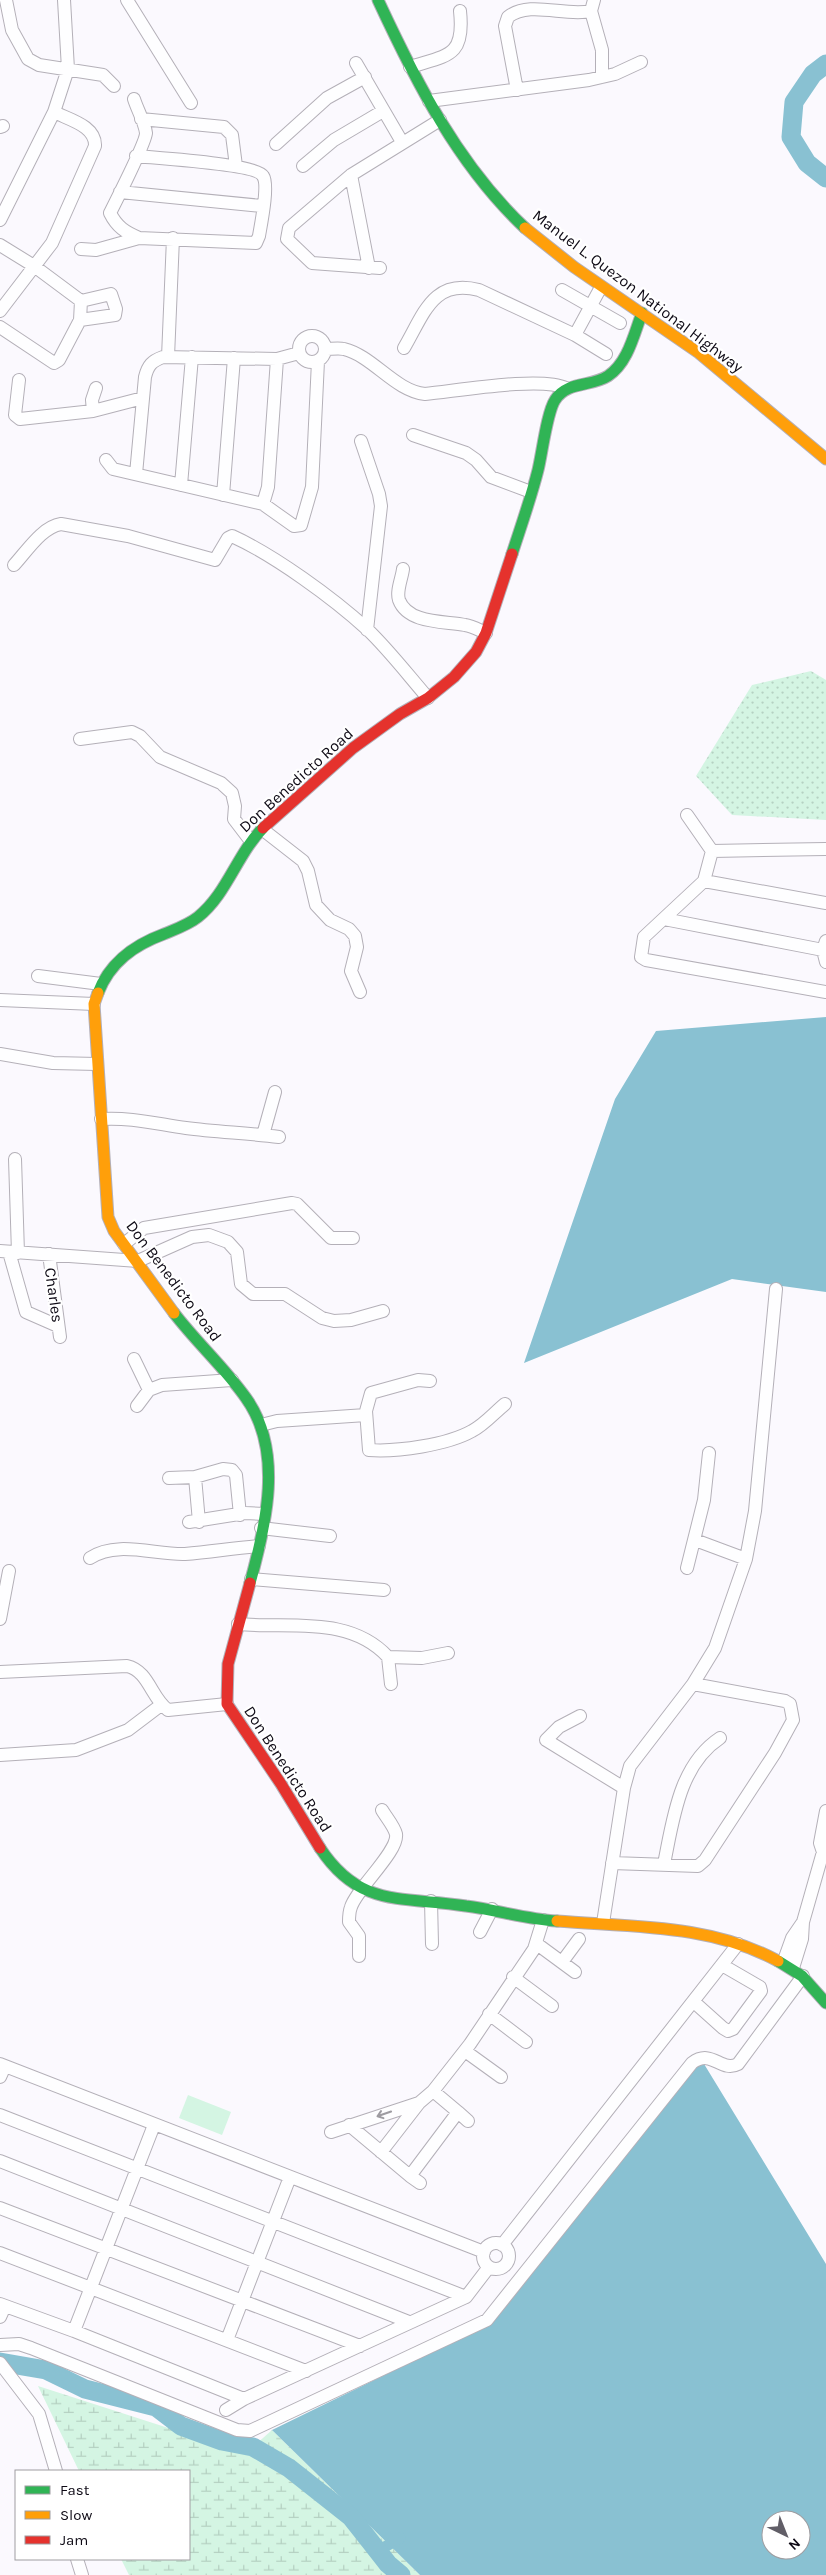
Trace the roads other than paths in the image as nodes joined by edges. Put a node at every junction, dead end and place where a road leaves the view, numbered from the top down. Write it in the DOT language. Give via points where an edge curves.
graph roads {
  1 [pos="6,0"];
  2 [pos="64,0"];
  3 [pos="126,0"];
  4 [pos="378,0"];
  5 [pos="593,6"];
  6 [pos="460,10"];
  7 [pos="641,62"];
  8 [pos="356,63"];
  9 [pos="410,67"];
  10 [pos="68,69"];
  11 [pos="364,77"];
  12 [pos="602,77"];
  13 [pos="114,86"];
  14 [pos="517,90"];
  15 [pos="134,100"];
  16 [pos="429,101"];
  17 [pos="191,103"];
  18 [pos="383,111"];
  19 [pos="54,112"];
  20 [pos="141,119"];
  21 [pos="440,120"];
  22 [pos="402,142"];
  23 [pos="276,144"];
  24 [pos="136,156"];
  25 [pos="236,166"];
  26 [pos="303,166"];
  27 [pos="351,175"];
  28 [pos="120,192"];
  29 [pos="262,206"];
  30 [pos="0,220"];
  31 [pos="139,238"];
  32 [pos="173,238"];
  33 [pos="0,245"];
  34 [pos="81,249"];
  35 [pos="34,266"];
  36 [pos="601,287"];
  37 [pos="562,290"];
  38 [pos="81,301"];
  39 [pos="590,307"];
  40 [pos="0,311"];
  41 [pos="642,313"];
  42 [pos="80,320"];
  43 [pos="620,323"];
  44 [pos="0,327"];
  45 [pos="575,335"];
  46 [pos="404,348"];
  47 [pos="325,349"];
  48 [pos="299,352"];
  49 [pos="606,354"];
  50 [pos="168,357"];
  51 [pos="192,357"];
  52 [pos="234,358"];
  53 [pos="277,359"];
  54 [pos="318,361"];
  55 [pos="18,380"];
  56 [pos="96,388"];
  57 [pos="566,388"];
  58 [pos="143,398"];
  59 [pos="93,411"];
  60 [pos="413,434"];
  61 [pos="361,441"];
  62 [pos="826,459"];
  63 [pos="106,460"];
  64 [pos="136,474"];
  65 [pos="181,485"];
  66 [pos="531,492"];
  67 [pos="223,495"];
  68 [pos="263,504"];
  69 [pos="14,565"];
  70 [pos="403,569"];
  71 [pos="367,630"];
  72 [pos="486,633"];
  73 [pos="428,698"];
  74 [pos="80,739"];
  75 [pos="687,815"];
  76 [pos="262,829"];
  77 [pos="250,840"];
  78 [pos="826,849"];
  79 [pos="712,851"];
  80 [pos="704,881"];
  81 [pos="826,903"];
  82 [pos="664,919"];
  83 [pos="825,951"];
  84 [pos="38,976"];
  85 [pos="101,984"];
  86 [pos="360,992"];
  87 [pos="826,992"];
  88 [pos="0,1000"];
  89 [pos="94,1004"];
  90 [pos="0,1054"];
  91 [pos="97,1064"];
  92 [pos="276,1092"];
  93 [pos="101,1119"];
  94 [pos="263,1135"];
  95 [pos="279,1137"];
  96 [pos="15,1159"];
  97 [pos="353,1238"];
  98 [pos="124,1244"];
  99 [pos="9,1252"];
  100 [pos="49,1254"];
  101 [pos="138,1261"];
  102 [pos="776,1289"];
  103 [pos="383,1311"];
  104 [pos="134,1359"];
  105 [pos="232,1380"];
  106 [pos="430,1381"];
  107 [pos="149,1390"];
  108 [pos="505,1404"];
  109 [pos="137,1406"];
  110 [pos="366,1415"];
  111 [pos="261,1425"];
  112 [pos="709,1453"];
  113 [pos="195,1476"];
  114 [pos="169,1478"];
  115 [pos="264,1514"];
  116 [pos="240,1516"];
  117 [pos="262,1528"];
  118 [pos="330,1536"];
  119 [pos="696,1540"];
  120 [pos="259,1546"];
  121 [pos="90,1558"];
  122 [pos="746,1559"];
  123 [pos="687,1568"];
  124 [pos="10,1571"];
  125 [pos="251,1579"];
  126 [pos="384,1590"];
  127 [pos="0,1620"];
  128 [pos="238,1624"];
  129 [pos="448,1653"];
  130 [pos="388,1657"];
  131 [pos="0,1672"];
  132 [pos="391,1684"];
  133 [pos="693,1684"];
  134 [pos="227,1704"];
  135 [pos="161,1705"];
  136 [pos="580,1716"];
  137 [pos="720,1738"];
  138 [pos="0,1755"];
  139 [pos="624,1788"];
  140 [pos="382,1810"];
  141 [pos="826,1811"];
  142 [pos="825,1852"];
  143 [pos="612,1863"];
  144 [pos="664,1864"];
  145 [pos="362,1890"];
  146 [pos="431,1901"];
  147 [pos="492,1909"];
  148 [pos="543,1920"];
  149 [pos="602,1923"];
  150 [pos="480,1932"];
  151 [pos="579,1939"];
  152 [pos="432,1944"];
  153 [pos="537,1944"];
  154 [pos="738,1944"];
  155 [pos="358,1956"];
  156 [pos="562,1962"];
  157 [pos="722,1965"];
  158 [pos="793,1969"];
  159 [pos="575,1972"];
  160 [pos="513,1978"];
  161 [pos="694,2002"];
  162 [pos="826,2003"];
  163 [pos="552,2006"];
  164 [pos="489,2014"];
  165 [pos="526,2042"];
  166 [pos="465,2051"];
  167 [pos="2,2069"];
  168 [pos="501,2077"];
  169 [pos="433,2091"];
  170 [pos="419,2103"];
  171 [pos="458,2112"];
  172 [pos="0,2115"];
  173 [pos="468,2120"];
  174 [pos="154,2125"];
  175 [pos="349,2126"];
  176 [pos="331,2132"];
  177 [pos="381,2152"];
  178 [pos="0,2161"];
  179 [pos="136,2169"];
  180 [pos="290,2177"];
  181 [pos="0,2208"];
  182 [pos="120,2208"];
  183 [pos="273,2223"];
  184 [pos="502,2245"];
  185 [pos="106,2247"];
  186 [pos="484,2252"];
  187 [pos="0,2253"];
  188 [pos="256,2262"];
  189 [pos="489,2267"];
  190 [pos="90,2288"];
  191 [pos="466,2296"];
  192 [pos="242,2301"];
  193 [pos="2,2309"];
  194 [pos="410,2322"];
  195 [pos="74,2331"];
  196 [pos="226,2340"];
  197 [pos="0,2345"];
  198 [pos="360,2346"];
  199 [pos="0,2363"];
  200 [pos="306,2371"];
  201 [pos="244,2399"];
  202 [pos="226,2410"];
  203 [pos="56,2470"];
  204 [pos="77,2560"];
  205 [pos="82,2575"];
  1 -- 10 [label="street" via="12,30 28,59 39,66"];
  2 -- 10 [label="street"];
  3 -- 17 [label="street"];
  4 -- 9 [label="street, Manuel L. Quezon National Highway"];
  5 -- 12 [label="street" via="602,50"];
  5 -- 14 [label="street" via="580,14 522,10 508,17 505,26"];
  6 -- 9 [label="street" via="462,30 454,50"];
  7 -- 12 [label="street"];
  8 -- 11 [label="street"];
  9 -- 16 [label="street, Manuel L. Quezon National Highway"];
  10 -- 13 [label="street" via="103,75"];
  10 -- 19 [label="street"];
  11 -- 18 [label="street"];
  11 -- 23 [label="street" via="327,98"];
  12 -- 14 [label="street"];
  14 -- 16 [label="street"];
  15 -- 20 [label="street"];
  16 -- 21 [label="street, Manuel L. Quezon National Highway"];
  18 -- 22 [label="street"];
  18 -- 26 [label="street" via="334,140"];
  19 -- 30 [label="street"];
  19 -- 35 [label="street" via="89,129 95,138 94,146 52,243"];
  20 -- 24 [label="street" via="146,133"];
  20 -- 25 [label="street" via="224,127 232,135"];
  21 -- 22 [label="street"];
  21 -- 36 [label="street, Manuel L. Quezon National Highway" via="479,179 503,207 543,245"];
  22 -- 27 [label="street"];
  24 -- 25 [label="street"];
  24 -- 28 [label="street"];
  25 -- 29 [label="street" via="263,174 266,183"];
  27 -- 27 [label="street" via="291,224 287,240 312,263 374,268"];
  28 -- 29 [label="street"];
  28 -- 31 [label="street" via="110,213 123,231"];
  29 -- 32 [label="street" via="260,236 256,243"];
  31 -- 32 [label="street"];
  31 -- 34 [label="street" via="96,250"];
  32 -- 50 [label="street"];
  33 -- 35 [label="street"];
  35 -- 38 [label="street"];
  35 -- 40 [label="street"];
  36 -- 39 [label="street"];
  36 -- 41 [label="street, Manuel L. Quezon National Highway"];
  37 -- 39 [label="street"];
  38 -- 42 [label="street"];
  38 -- 42 [label="street" via="112,294 116,309 115,315 110,317"];
  39 -- 43 [label="street"];
  39 -- 45 [label="street"];
  41 -- 57 [label="street" via="627,352 616,369 594,382"];
  41 -- 62 [label="street, Manuel L. Quezon National Highway" via="682,341"];
  42 -- 44 [label="street" via="59,360 54,362"];
  45 -- 46 [label="street" via="464,286 454,287 435,298"];
  45 -- 49 [label="street"];
  47 -- 48 [label="street" via="320,338 310,336 301,342"];
  47 -- 54 [label="street"];
  47 -- 57 [label="street" via="344,349 414,393 533,383 557,384"];
  48 -- 53 [label="street"];
  48 -- 54 [label="street" via="308,362"];
  50 -- 51 [label="street"];
  50 -- 58 [label="street" via="155,360 148,366"];
  51 -- 52 [label="street"];
  51 -- 65 [label="street"];
  52 -- 53 [label="street"];
  52 -- 67 [label="street"];
  53 -- 68 [label="street" via="268,487"];
  54 -- 68 [label="street" via="312,487 301,525 294,526"];
  55 -- 59 [label="street" via="15,415 18,418"];
  56 -- 59 [label="street"];
  57 -- 66 [label="street, Don Benedicto Road" via="554,401"];
  58 -- 59 [label="street"];
  58 -- 64 [label="street"];
  60 -- 66 [label="street" via="466,453 491,477"];
  61 -- 71 [label="street" via="381,506"];
  63 -- 64 [label="street" via="113,469"];
  64 -- 65 [label="street"];
  65 -- 67 [label="street"];
  66 -- 72 [label="street, Don Benedicto Road"];
  67 -- 68 [label="street"];
  69 -- 71 [label="street" via="53,525 128,536 215,560 232,536 319,591"];
  70 -- 72 [label="street" via="399,601 414,615 434,622 468,625"];
  71 -- 73 [label="street"];
  72 -- 73 [label="street, Don Benedicto Road" via="476,652 454,677"];
  73 -- 76 [label="street, Don Benedicto Road" via="353,748"];
  74 -- 77 [label="street" via="132,732 160,757 221,783 232,793 234,819"];
  75 -- 79 [label="street"];
  76 -- 77 [label="street, Don Benedicto Road"];
  76 -- 86 [label="street" via="303,861 316,905 330,920 349,929 355,936 357,947 351,971"];
  77 -- 85 [label="street, Don Benedicto Road" via="201,915 188,925 128,950 114,963"];
  78 -- 79 [label="street"];
  79 -- 80 [label="street"];
  80 -- 81 [label="street"];
  80 -- 82 [label="street"];
  82 -- 83 [label="street"];
  82 -- 87 [label="street" via="644,937 641,957 646,960"];
  84 -- 85 [label="street"];
  85 -- 89 [label="street, Don Benedicto Road"];
  88 -- 89 [label="street"];
  89 -- 91 [label="street, Don Benedicto Road"];
  90 -- 91 [label="street" via="53,1063"];
  91 -- 93 [label="street, Don Benedicto Road"];
  92 -- 94 [label="street"];
  93 -- 94 [label="street" via="162,1122 184,1128"];
  93 -- 98 [label="street, Don Benedicto Road" via="108,1217"];
  94 -- 95 [label="street"];
  96 -- 99 [label="street"];
  97 -- 98 [label="street" via="331,1238 297,1204 292,1203 144,1228"];
  98 -- 101 [label="street, Don Benedicto Road"];
  99 -- 100 [label="street"];
  99 -- 100 [label="street, Charles" via="26,1312 59,1331"];
  100 -- 101 [label="street"];
  101 -- 103 [label="street" via="192,1237 210,1235 228,1242 237,1252 241,1284 253,1294 285,1294 322,1318 334,1321"];
  101 -- 105 [label="street, Don Benedicto Road" via="196,1340"];
  102 -- 122 [label="street" via="755,1511"];
  104 -- 107 [label="street"];
  105 -- 107 [label="street" via="168,1384"];
  105 -- 111 [label="street, Don Benedicto Road" via="247,1395"];
  106 -- 110 [label="street" via="418,1380 371,1392"];
  107 -- 109 [label="street"];
  108 -- 110 [label="street" via="472,1432 390,1452 369,1450"];
  110 -- 111 [label="street"];
  111 -- 115 [label="street, Don Benedicto Road" via="266,1441 268,1480"];
  112 -- 119 [label="street"];
  113 -- 114 [label="street"];
  113 -- 116 [label="street" via="232,1470 236,1475"];
  113 -- 116 [label="street" via="194,1522"];
  115 -- 116 [label="street"];
  115 -- 117 [label="street, Don Benedicto Road"];
  117 -- 118 [label="street"];
  117 -- 120 [label="street, Don Benedicto Road"];
  119 -- 122 [label="street"];
  119 -- 123 [label="street"];
  120 -- 121 [label="street" via="185,1554 113,1550"];
  120 -- 125 [label="street, Don Benedicto Road"];
  122 -- 133 [label="street" via="716,1648"];
  124 -- 127 [label="street"];
  125 -- 126 [label="street"];
  125 -- 128 [label="street, Don Benedicto Road"];
  128 -- 130 [label="street" via="337,1628 373,1642"];
  128 -- 134 [label="street, Don Benedicto Road" via="229,1662"];
  129 -- 130 [label="street" via="422,1658"];
  130 -- 132 [label="street"];
  131 -- 135 [label="street" via="127,1666 142,1674"];
  133 -- 139 [label="street" via="630,1766"];
  133 -- 144 [label="street" via="785,1701 790,1704 794,1720 705,1860 698,1866"];
  134 -- 135 [label="street" via="173,1711"];
  134 -- 145 [label="street, Don Benedicto Road" via="287,1793 320,1850 337,1871"];
  135 -- 138 [label="street" via="128,1730 76,1750"];
  136 -- 139 [label="street" via="559,1727 546,1740"];
  137 -- 144 [label="street" via="704,1750 678,1795"];
  139 -- 143 [label="street"];
  140 -- 145 [label="street" via="396,1833 396,1841"];
  141 -- 142 [label="street" via="820,1842"];
  142 -- 158 [label="street" via="803,1922 802,1939"];
  143 -- 144 [label="street"];
  143 -- 149 [label="street"];
  145 -- 146 [label="street, Don Benedicto Road" via="380,1896"];
  145 -- 155 [label="street" via="350,1909 349,1922 359,1936"];
  146 -- 147 [label="street, Don Benedicto Road"];
  146 -- 152 [label="street"];
  147 -- 148 [label="street, Don Benedicto Road"];
  147 -- 150 [label="street"];
  148 -- 149 [label="street, Don Benedicto Road"];
  148 -- 153 [label="street"];
  149 -- 154 [label="street, Don Benedicto Road" via="684,1930"];
  151 -- 156 [label="street"];
  153 -- 156 [label="street"];
  153 -- 160 [label="street"];
  154 -- 157 [label="street"];
  154 -- 158 [label="street, Don Benedicto Road"];
  156 -- 159 [label="street"];
  157 -- 161 [label="street"];
  157 -- 161 [label="street" via="760,1987 761,1991 733,2030 723,2028"];
  158 -- 162 [label="street, Don Benedicto Road"];
  158 -- 197 [label="street" via="738,2064 728,2066 711,2058 692,2063 487,2320 243,2432 31,2348 19,2344"];
  160 -- 163 [label="street"];
  160 -- 164 [label="street"];
  161 -- 184 [label="street"];
  164 -- 165 [label="street"];
  164 -- 166 [label="street"];
  166 -- 168 [label="street"];
  166 -- 169 [label="street"];
  167 -- 174 [label="street"];
  169 -- 170 [label="street"];
  169 -- 171 [label="street"];
  170 -- 175 [label="street, one-way"];
  170 -- 177 [label="street"];
  171 -- 173 [label="street"];
  171 -- 177 [label="street" via="415,2179"];
  172 -- 179 [label="street"];
  174 -- 179 [label="street"];
  174 -- 180 [label="street"];
  175 -- 176 [label="street"];
  175 -- 177 [label="street"];
  178 -- 182 [label="street"];
  179 -- 182 [label="street"];
  179 -- 183 [label="street"];
  180 -- 183 [label="street"];
  180 -- 186 [label="street"];
  181 -- 185 [label="street"];
  182 -- 185 [label="street"];
  182 -- 188 [label="street"];
  183 -- 188 [label="street"];
  183 -- 191 [label="street"];
  184 -- 186 [label="street" via="491,2245"];
  184 -- 189 [label="street" via="508,2252 507,2264 496,2269"];
  185 -- 190 [label="street"];
  185 -- 192 [label="street"];
  186 -- 189 [label="street"];
  187 -- 190 [label="street"];
  188 -- 192 [label="street"];
  188 -- 194 [label="street"];
  189 -- 191 [label="street"];
  190 -- 195 [label="street"];
  190 -- 196 [label="street"];
  191 -- 194 [label="street"];
  192 -- 196 [label="street"];
  192 -- 198 [label="street"];
  193 -- 195 [label="street"];
  194 -- 198 [label="street"];
  195 -- 201 [label="street"];
  196 -- 200 [label="street"];
  198 -- 200 [label="street"];
  199 -- 203 [label="street" via="39,2414"];
  200 -- 201 [label="street"];
  201 -- 202 [label="street"];
  204 -- 205 [label="street"];
}
